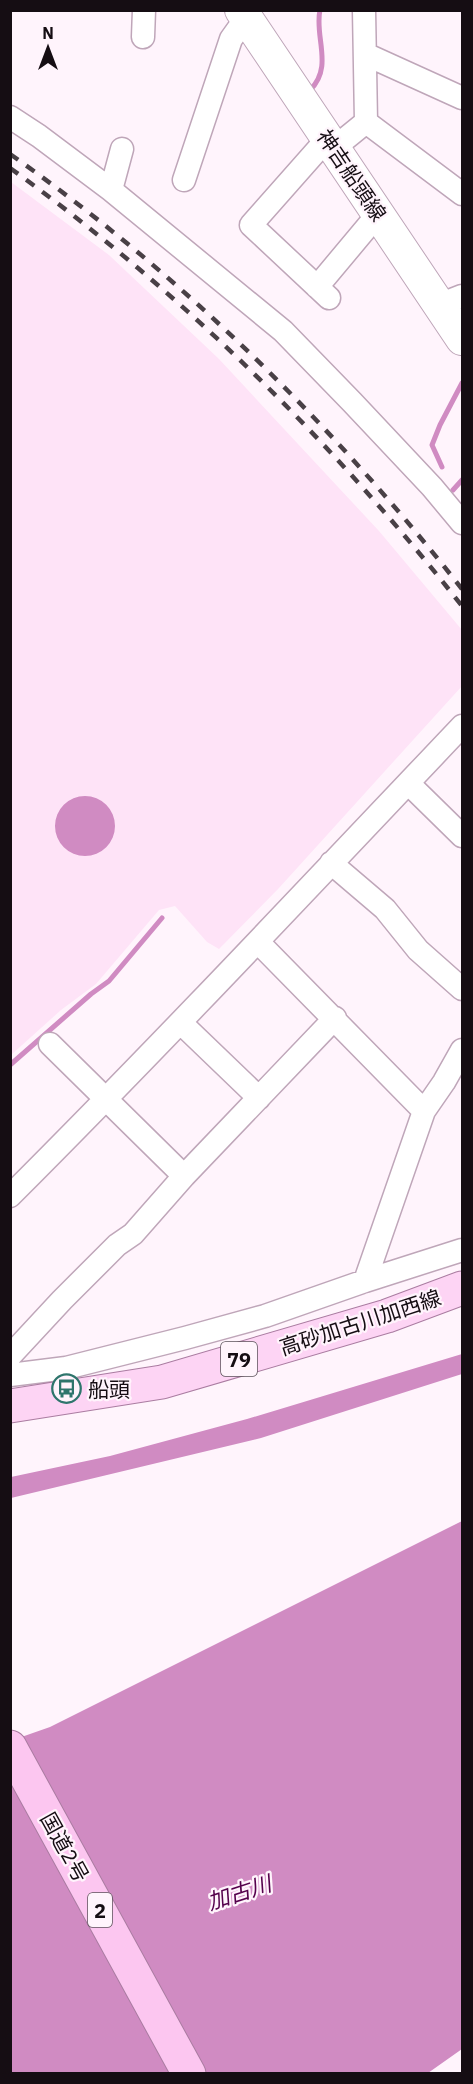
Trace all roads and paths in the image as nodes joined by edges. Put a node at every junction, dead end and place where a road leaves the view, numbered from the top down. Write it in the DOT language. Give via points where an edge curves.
graph roads {
  1 [pos="144,10"];
  2 [pos="364,10"];
  3 [pos="244,14"];
  4 [pos="143,37"];
  5 [pos="365,54"];
  6 [pos="462,98"];
  7 [pos="10,117"];
  8 [pos="366,122"];
  9 [pos="330,143"];
  10 [pos="122,149"];
  11 [pos="184,180"];
  12 [pos="111,190"];
  13 [pos="462,194"];
  14 [pos="378,214"];
  15 [pos="451,301"];
  16 [pos="462,339"];
  17 [pos="462,523"];
  18 [pos="462,726"];
  19 [pos="408,783"];
  20 [pos="462,836"];
  21 [pos="331,862"];
  22 [pos="258,942"];
  23 [pos="462,989"];
  24 [pos="335,1018"];
  25 [pos="181,1023"];
  26 [pos="50,1044"];
  27 [pos="462,1050"];
  28 [pos="259,1098"];
  29 [pos="106,1100"];
  30 [pos="424,1111"];
  31 [pos="184,1176"];
  32 [pos="10,1196"];
  33 [pos="462,1250"];
  34 [pos="365,1281"];
  35 [pos="462,1288"];
  36 [pos="10,1356"];
  37 [pos="10,1375"];
  38 [pos="10,1406"];
  39 [pos="10,1747"];
  40 [pos="189,2073"];
  1 -- 4 [label="street"];
  2 -- 5 [label="street"];
  3 -- 9 [label="main road, 神吉船頭線"];
  3 -- 11 [label="street" via="231,39"];
  5 -- 6 [label="street"];
  5 -- 8 [label="street"];
  7 -- 12 [label="street"];
  8 -- 9 [label="street"];
  8 -- 13 [label="street"];
  9 -- 14 [label="main road, 神吉船頭線"];
  9 -- 14 [label="street" via="251,225 323,293"];
  10 -- 12 [label="street"];
  12 -- 17 [label="street" via="283,331"];
  14 -- 15 [label="main road, 神吉船頭線"];
  15 -- 16 [label="main road, 神吉船頭線"];
  18 -- 19 [label="street"];
  19 -- 20 [label="street"];
  19 -- 21 [label="street"];
  21 -- 22 [label="street"];
  21 -- 23 [label="street" via="385,909 418,950"];
  22 -- 24 [label="street"];
  22 -- 25 [label="street"];
  24 -- 28 [label="street"];
  24 -- 30 [label="street"];
  25 -- 28 [label="street"];
  25 -- 29 [label="street"];
  26 -- 29 [label="street"];
  27 -- 30 [label="street"];
  28 -- 31 [label="street"];
  29 -- 31 [label="street"];
  29 -- 32 [label="street"];
  30 -- 34 [label="street"];
  31 -- 36 [label="street" via="133,1234 117,1245"];
  33 -- 34 [label="street"];
  34 -- 37 [label="street" via="265,1316 185,1338 66,1368"];
  35 -- 38 [label="main road, 高砂加古川加西線 / 79" via="387,1316 162,1382"];
  39 -- 40 [label="highway, 国道2号 / 2"];
}
